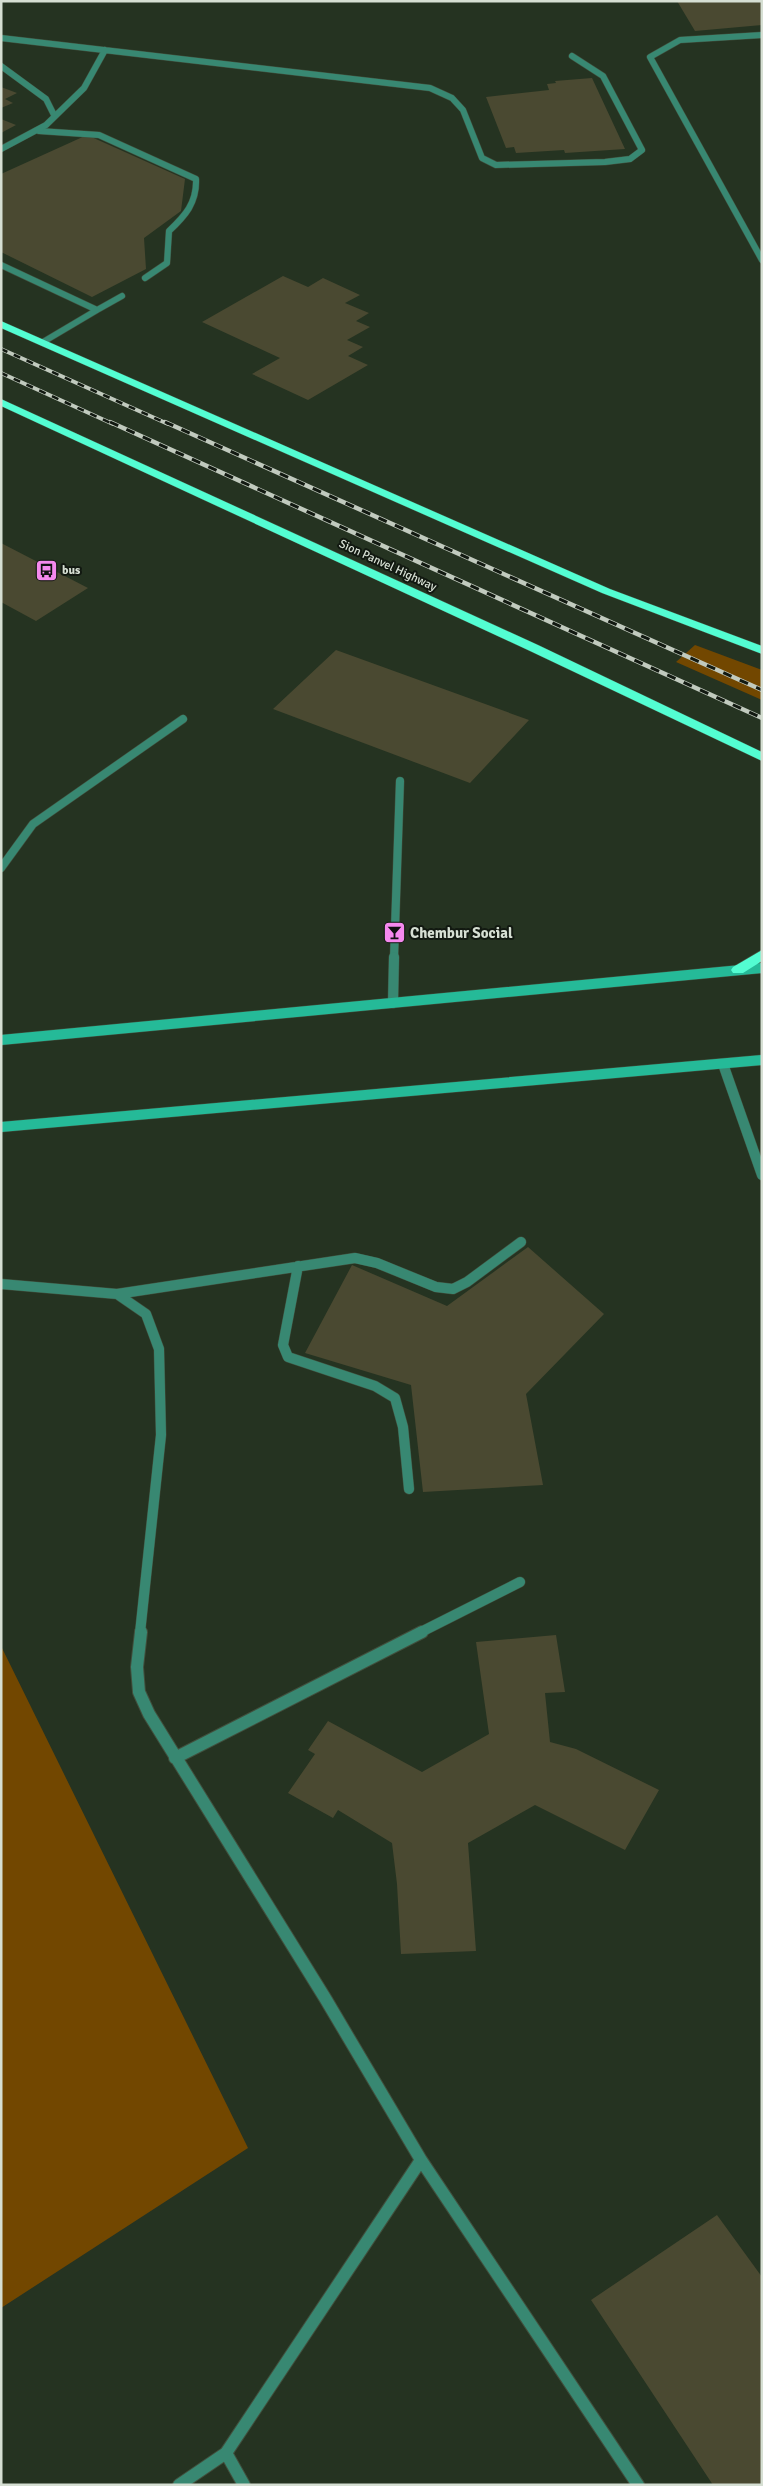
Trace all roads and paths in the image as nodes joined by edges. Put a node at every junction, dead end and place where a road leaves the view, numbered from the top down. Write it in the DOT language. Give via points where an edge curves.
graph roads {
  1 [pos="762,35"];
  2 [pos="1,38"];
  3 [pos="105,50"];
  4 [pos="572,56"];
  5 [pos="1,66"];
  6 [pos="54,116"];
  7 [pos="39,131"];
  8 [pos="1,149"];
  9 [pos="762,260"];
  10 [pos="1,265"];
  11 [pos="145,278"];
  12 [pos="122,296"];
  13 [pos="97,310"];
  14 [pos="1,324"];
  15 [pos="43,342"];
  16 [pos="1,402"];
  17 [pos="762,650"];
  18 [pos="183,719"];
  19 [pos="762,757"];
  20 [pos="400,781"];
  21 [pos="1,868"];
  22 [pos="762,955"];
  23 [pos="762,968"];
  24 [pos="738,970"];
  25 [pos="393,1003"];
  26 [pos="1,1040"];
  27 [pos="762,1060"];
  28 [pos="723,1064"];
  29 [pos="1,1126"];
  30 [pos="762,1175"];
  31 [pos="521,1242"];
  32 [pos="298,1266"];
  33 [pos="1,1284"];
  34 [pos="117,1294"];
  35 [pos="409,1488"];
  36 [pos="520,1582"];
  37 [pos="175,1758"];
  38 [pos="421,2160"];
  39 [pos="226,2453"];
  40 [pos="179,2485"];
  41 [pos="244,2485"];
  42 [pos="638,2485"];
  1 -- 9 [label="street" via="680,40 650,57"];
  2 -- 3 [label="street"];
  3 -- 4 [label="street" via="430,88 452,98 463,110 482,158 496,165 630,159 642,150 603,76"];
  3 -- 6 [label="street" via="84,88"];
  5 -- 6 [label="street" via="46,100"];
  6 -- 7 [label="street"];
  7 -- 8 [label="street"];
  7 -- 11 [label="street" via="99,134 196,179 191,210 170,231 167,264"];
  10 -- 13 [label="street"];
  12 -- 13 [label="street"];
  13 -- 15 [label="street"];
  14 -- 15 [label="highway"];
  15 -- 17 [label="highway" via="606,591"];
  16 -- 19 [label="highway, Sion Panvel Highway"];
  18 -- 21 [label="street" via="33,824"];
  20 -- 25 [label="street"];
  22 -- 24 [label="highway"];
  23 -- 24 [label="main road"];
  24 -- 25 [label="main road"];
  25 -- 26 [label="main road"];
  27 -- 28 [label="main road"];
  28 -- 29 [label="main road"];
  28 -- 30 [label="street"];
  31 -- 32 [label="street" via="468,1282 453,1289 436,1287 377,1263 355,1258"];
  32 -- 34 [label="street"];
  32 -- 35 [label="street" via="282,1345 288,1357 381,1388 396,1399"];
  33 -- 34 [label="street"];
  34 -- 37 [label="street" via="146,1314 159,1349 161,1436 137,1668 139,1692"];
  36 -- 37 [label="street"];
  37 -- 38 [label="street" via="325,1998"];
  38 -- 39 [label="street"];
  38 -- 42 [label="street"];
  39 -- 40 [label="street"];
  39 -- 41 [label="street"];
}
